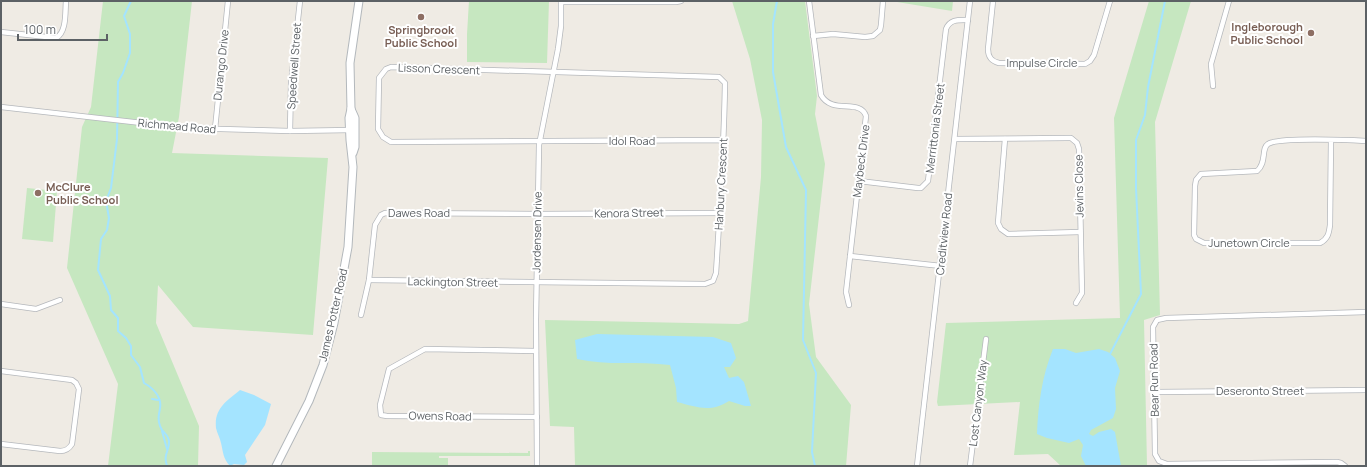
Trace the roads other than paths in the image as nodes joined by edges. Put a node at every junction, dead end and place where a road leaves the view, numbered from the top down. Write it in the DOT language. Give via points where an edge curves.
graph roads {
  1 [pos="66,1"];
  2 [pos="228,1"];
  3 [pos="300,1"];
  4 [pos="359,1"];
  5 [pos="561,1"];
  6 [pos="681,1"];
  7 [pos="809,1"];
  8 [pos="883,1"];
  9 [pos="970,1"];
  10 [pos="993,1"];
  11 [pos="1110,1"];
  12 [pos="1229,1"];
  13 [pos="968,20"];
  14 [pos="1,32"];
  15 [pos="813,36"];
  16 [pos="554,73"];
  17 [pos="1213,86"];
  18 [pos="1,107"];
  19 [pos="214,129"];
  20 [pos="352,130"];
  21 [pos="290,131"];
  22 [pos="955,139"];
  23 [pos="1005,139"];
  24 [pos="724,140"];
  25 [pos="1332,140"];
  26 [pos="1366,140"];
  27 [pos="540,142"];
  28 [pos="858,181"];
  29 [pos="720,212"];
  30 [pos="538,214"];
  31 [pos="1080,232"];
  32 [pos="850,256"];
  33 [pos="941,266"];
  34 [pos="369,280"];
  35 [pos="536,283"];
  36 [pos="60,300"];
  37 [pos="1076,303"];
  38 [pos="1,304"];
  39 [pos="849,305"];
  40 [pos="1366,312"];
  41 [pos="361,315"];
  42 [pos="986,339"];
  43 [pos="536,351"];
  44 [pos="1,371"];
  45 [pos="1366,390"];
  46 [pos="1154,392"];
  47 [pos="537,417"];
  48 [pos="1,444"];
  49 [pos="276,466"];
  50 [pos="537,466"];
  51 [pos="918,466"];
  52 [pos="970,466"];
  53 [pos="1345,466"];
  1 -- 14 [label="street" via="63,30 56,38"];
  2 -- 19 [label="street, Durango Drive"];
  3 -- 21 [label="street, Speedwell Street" via="291,83"];
  4 -- 20 [label="main road, James Potter Road" via="350,63 349,118"];
  5 -- 6 [label="street"];
  5 -- 16 [label="street, Jordensen Drive" via="560,34"];
  7 -- 15 [label="street, Maybeck Drive"];
  8 -- 15 [label="street" via="880,30 873,36"];
  9 -- 13 [label="street, Creditview Road"];
  10 -- 11 [label="street, Impulse Circle" via="988,49 992,60 999,63 1085,64 1094,55"];
  12 -- 17 [label="street" via="1211,64"];
  13 -- 22 [label="street, Creditview Road"];
  13 -- 28 [label="street, Merrittonia Street" via="954,20 946,29 928,181 918,188"];
  15 -- 28 [label="street, Maybeck Drive" via="821,95 831,105 859,108 866,114"];
  16 -- 24 [label="street, Hanbury Crescent" via="719,77 724,83"];
  16 -- 27 [label="street, Jordensen Drive"];
  16 -- 27 [label="street, Lisson Crescent" via="391,67 379,78 378,129 380,134 391,142"];
  18 -- 19 [label="street, Richmead Road"];
  19 -- 21 [label="street, Richmead Road"];
  20 -- 21 [label="street, Richmead Road"];
  20 -- 49 [label="main road, James Potter Road" via="350,146 354,168 348,247 334,323 309,401"];
  22 -- 23 [label="street, Jevins Close"];
  22 -- 33 [label="street, Creditview Road"];
  23 -- 31 [label="street, Jevins Close" via="1071,138 1077,143"];
  23 -- 31 [label="street" via="998,222 1001,229 1008,234"];
  24 -- 27 [label="street, Idol Road"];
  24 -- 29 [label="street, Hanbury Crescent"];
  25 -- 25 [label="street, Junetown Circle" via="1273,142 1264,148 1262,166 1257,171 1201,174 1194,186 1196,239 1204,243 1324,241 1330,224"];
  25 -- 26 [label="street, Junetown Circle"];
  27 -- 30 [label="street, Jordensen Drive"];
  28 -- 32 [label="street, Maybeck Drive"];
  29 -- 30 [label="street, Kenora Street"];
  29 -- 35 [label="street, Hanbury Crescent" via="716,273 710,283"];
  30 -- 34 [label="street, Dawes Road" via="385,213 375,225"];
  30 -- 35 [label="street, Jordensen Drive"];
  31 -- 37 [label="street, Jevins Close" via="1082,292"];
  32 -- 33 [label="street"];
  32 -- 39 [label="street, Maybeck Drive" via="846,292"];
  33 -- 51 [label="street, Creditview Road"];
  34 -- 35 [label="street, Lackington Street"];
  34 -- 41 [label="street, Dawes Road"];
  35 -- 43 [label="street, Jordensen Drive"];
  36 -- 38 [label="street" via="36,309"];
  40 -- 46 [label="street, Bear Run Road" via="1160,319 1153,327"];
  42 -- 52 [label="street, Lost Canyon Way"];
  43 -- 47 [label="street, Jordensen Drive"];
  43 -- 47 [label="street, Owens Road" via="425,349 389,369 380,405 381,415"];
  44 -- 48 [label="street" via="72,380 79,389 72,444 65,451"];
  45 -- 46 [label="street, Deseronto Street"];
  46 -- 53 [label="street, Bear Run Road" via="1155,454 1162,463 1337,462"];
  47 -- 50 [label="street, Jordensen Drive"];
}
